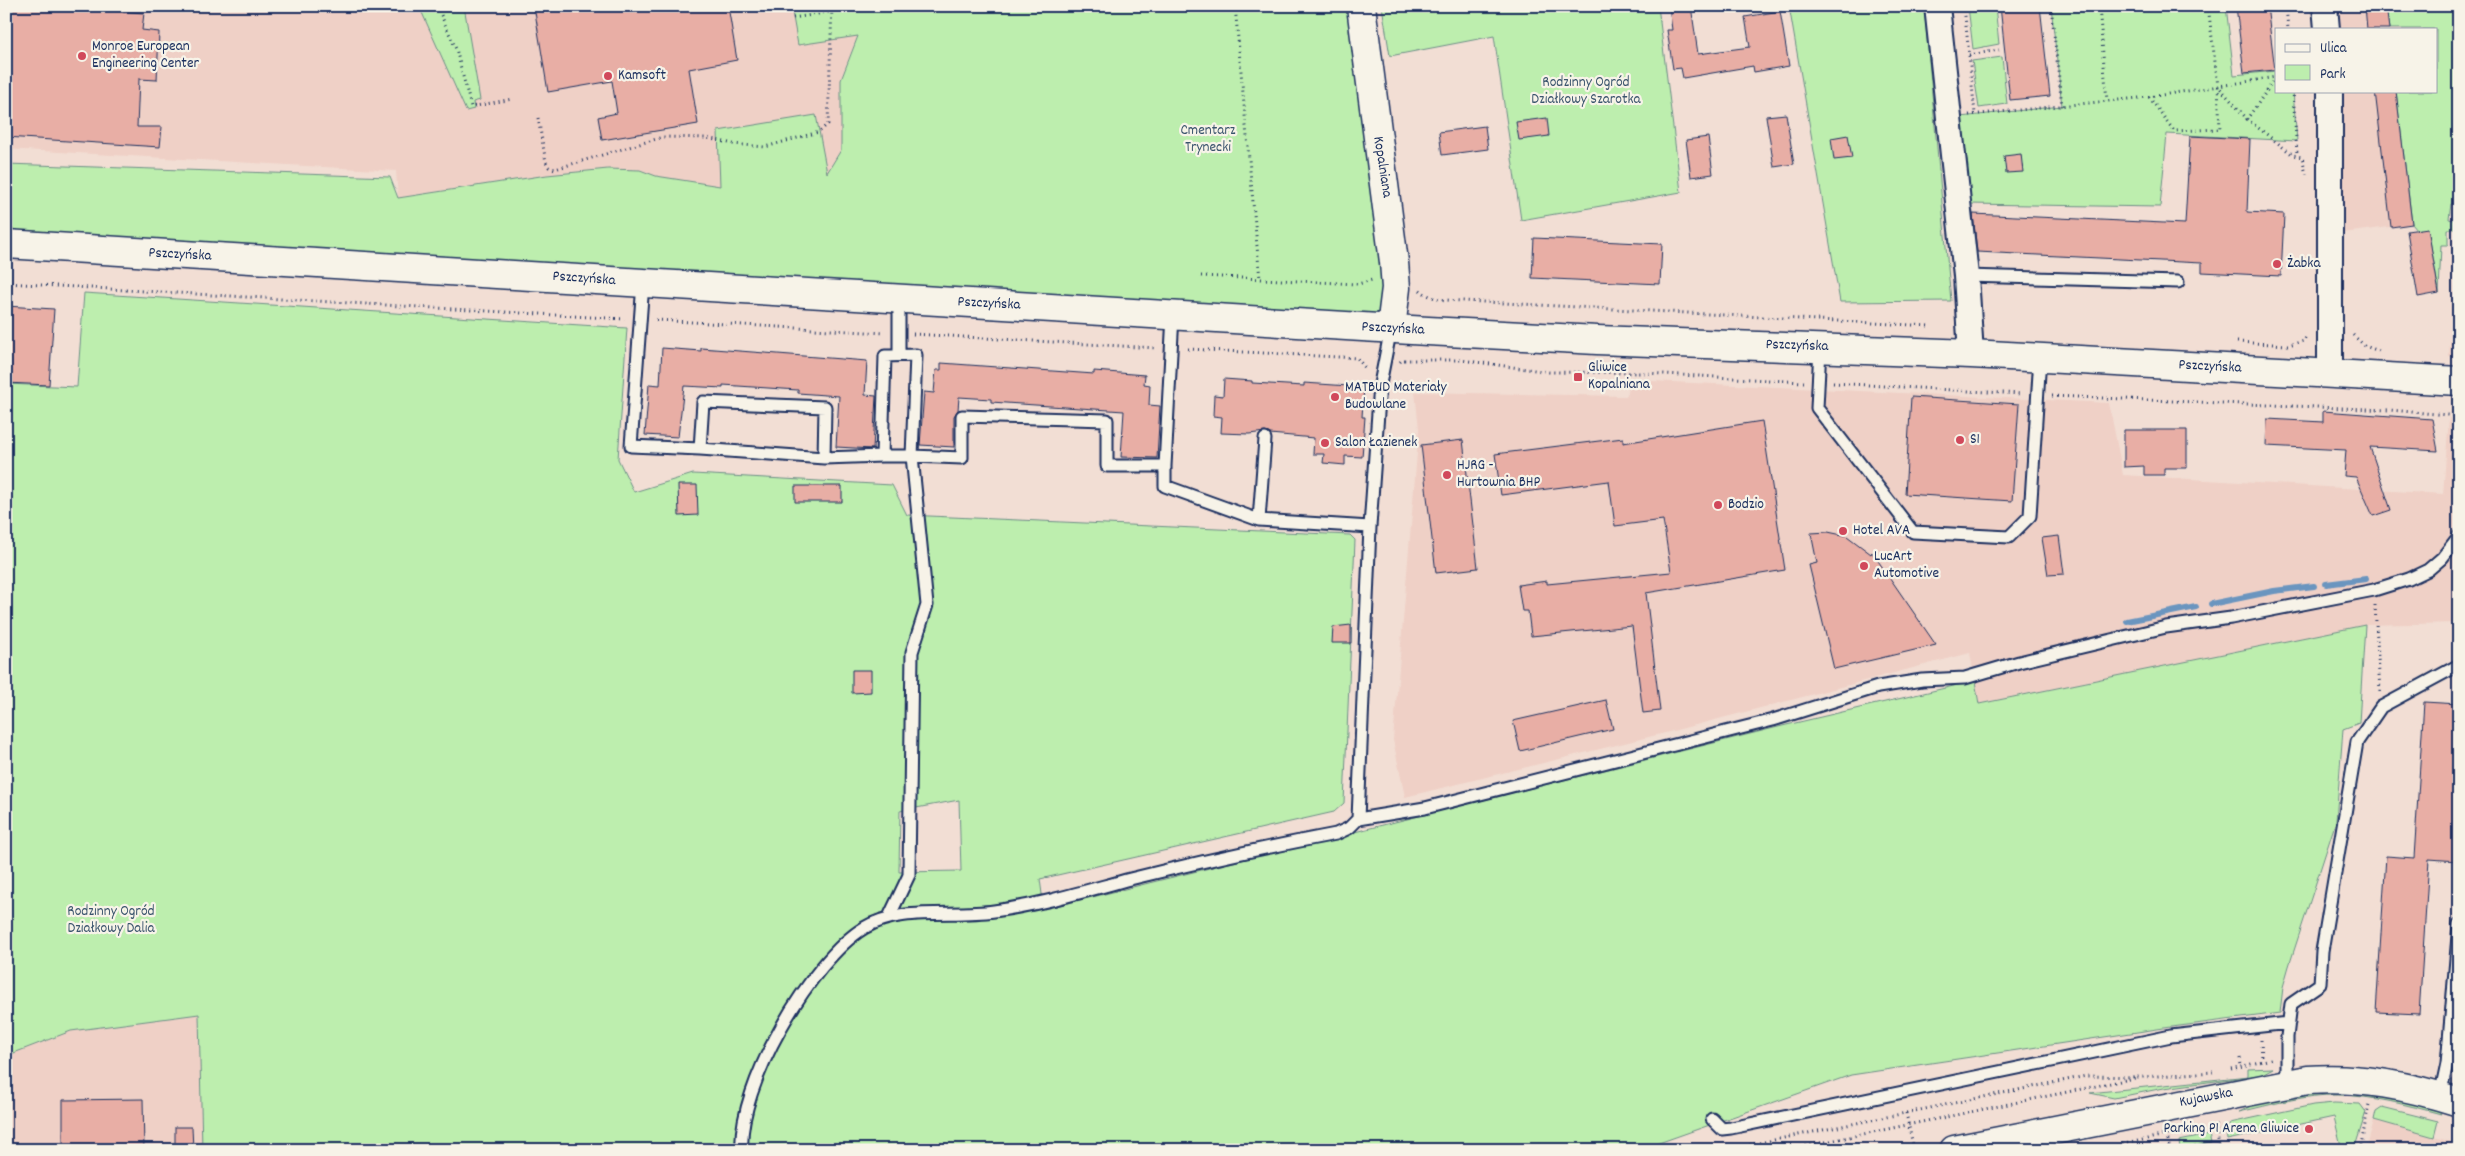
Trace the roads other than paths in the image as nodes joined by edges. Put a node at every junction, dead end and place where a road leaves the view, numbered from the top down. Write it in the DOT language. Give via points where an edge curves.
graph roads {
  1 [pos="1361,6"];
  2 [pos="1938,6"];
  3 [pos="2324,6"];
  4 [pos="2327,28"];
  5 [pos="2330,92"];
  6 [pos="6,244"];
  7 [pos="1966,276"];
  8 [pos="2178,282"];
  9 [pos="643,283"];
  10 [pos="899,299"];
  11 [pos="1172,315"];
  12 [pos="1391,328"];
  13 [pos="1820,347"];
  14 [pos="1971,354"];
  15 [pos="900,355"];
  16 [pos="2040,357"];
  17 [pos="2330,374"];
  18 [pos="2459,381"];
  19 [pos="1266,439"];
  20 [pos="700,449"];
  21 [pos="882,456"];
  22 [pos="912,456"];
  23 [pos="824,458"];
  24 [pos="1165,466"];
  25 [pos="1259,520"];
  26 [pos="1370,527"];
  27 [pos="2459,536"];
  28 [pos="2459,665"];
  29 [pos="1358,819"];
  30 [pos="888,916"];
  31 [pos="2459,924"];
  32 [pos="2289,1023"];
  33 [pos="2287,1083"];
  34 [pos="2449,1099"];
  35 [pos="1712,1120"];
  36 [pos="1963,1149"];
  37 [pos="742,1150"];
  1 -- 12 [label="main road, Kopalniana" via="1394,262 1396,288"];
  2 -- 7 [label="street"];
  3 -- 4 [label="street"];
  5 -- 17 [label="street"];
  6 -- 9 [label="main road, Pszczyńska"];
  7 -- 8 [label="lane"];
  7 -- 14 [label="street"];
  9 -- 10 [label="main road, Pszczyńska"];
  9 -- 20 [label="lane" via="631,446"];
  10 -- 11 [label="main road, Pszczyńska"];
  10 -- 15 [label="lane"];
  11 -- 12 [label="main road, Pszczyńska"];
  11 -- 24 [label="lane"];
  12 -- 13 [label="main road, Pszczyńska" via="1597,340"];
  12 -- 26 [label="lane" via="1380,375"];
  13 -- 14 [label="main road, Pszczyńska"];
  13 -- 16 [label="lane" via="1817,408 1913,532 2009,537 2030,516"];
  14 -- 16 [label="main road, Pszczyńska"];
  15 -- 21 [label="lane" via="885,356"];
  15 -- 22 [label="lane" via="916,355"];
  16 -- 17 [label="main road, Pszczyńska"];
  17 -- 18 [label="main road, Pszczyńska"];
  19 -- 25 [label="lane"];
  20 -- 23 [label="lane"];
  20 -- 23 [label="lane" via="703,402 825,407"];
  21 -- 22 [label="lane"];
  21 -- 23 [label="lane"];
  22 -- 24 [label="lane" via="962,458 962,416 1106,420 1107,466"];
  22 -- 30 [label="lane" via="927,605 912,652 909,875"];
  24 -- 25 [label="lane" via="1165,486"];
  25 -- 26 [label="lane"];
  26 -- 29 [label="lane"];
  27 -- 29 [label="lane" via="2428,570 2409,580 2374,590 2231,618 2166,627 1965,678 1878,687 1773,720 1425,808"];
  28 -- 32 [label="lane" via="2381,707 2357,742 2322,951 2320,984 2291,1004"];
  29 -- 30 [label="lane" via="1336,834 1239,852 1028,905 994,911"];
  30 -- 37 [label="lane" via="844,943 801,993 769,1050 752,1095 741,1136"];
  31 -- 34 [label="lane" via="2446,1063"];
  32 -- 33 [label="lane"];
  32 -- 35 [label="lane" via="2171,1036 1731,1128 1722,1129"];
  33 -- 34 [label="main road, Kujawska" via="2330,1078 2359,1080 2398,1085"];
  33 -- 36 [label="main road, Kujawska"];
}
